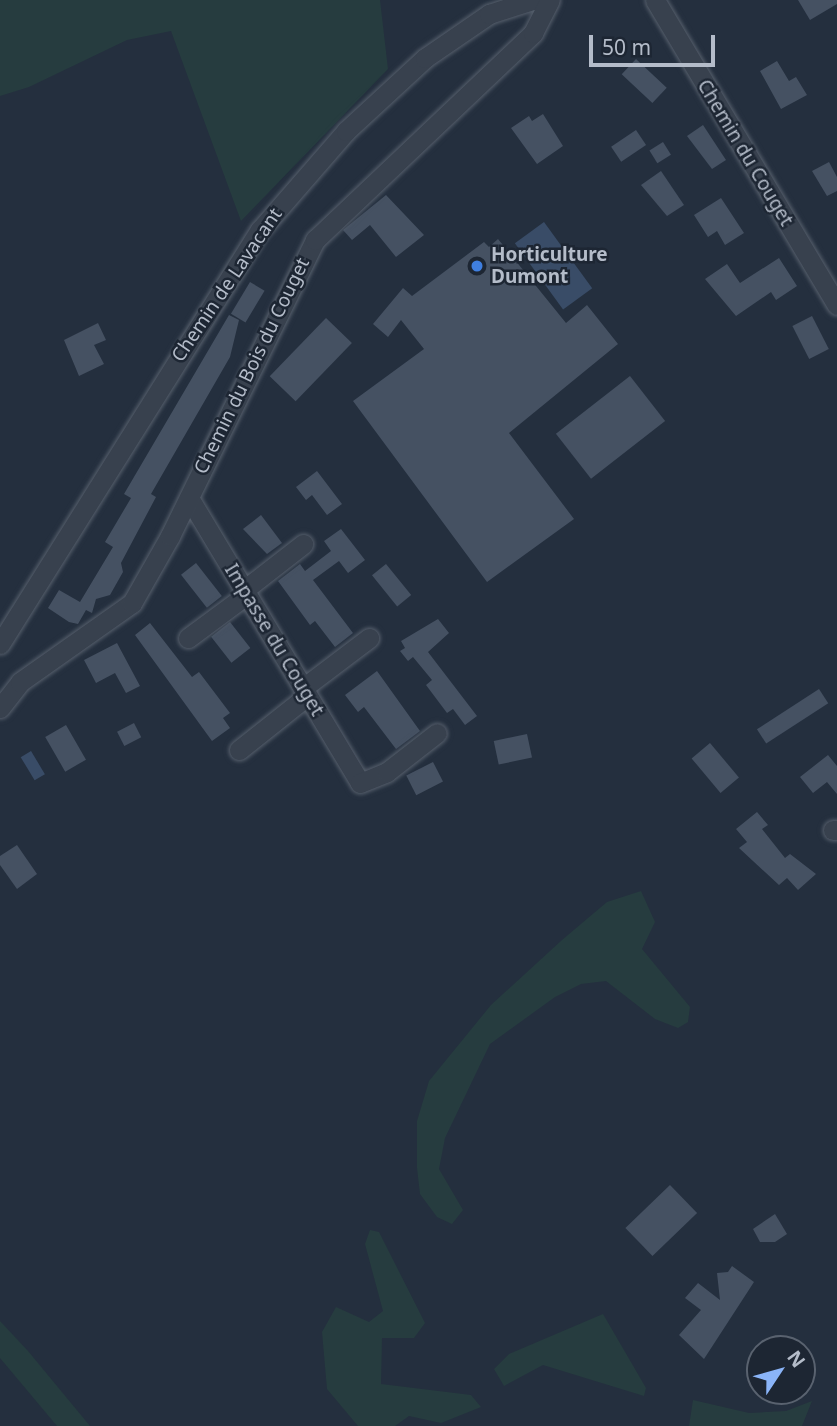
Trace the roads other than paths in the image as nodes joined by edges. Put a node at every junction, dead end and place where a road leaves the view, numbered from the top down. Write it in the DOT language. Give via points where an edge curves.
graph roads {
  1 [pos="520,0"];
  2 [pos="532,0"];
  3 [pos="550,0"];
  4 [pos="655,0"];
  5 [pos="837,304"];
  6 [pos="188,498"];
  7 [pos="303,544"];
  8 [pos="245,592"];
  9 [pos="369,638"];
  10 [pos="188,639"];
  11 [pos="0,644"];
  12 [pos="305,692"];
  13 [pos="0,708"];
  14 [pos="437,733"];
  15 [pos="239,750"];
  1 -- 2 [label="street, Chemin de Lavacant"];
  1 -- 11 [label="street, Chemin de Lavacant" via="460,32 415,66 346,131 260,230"];
  3 -- 6 [label="street, Chemin du Bois du Couget" via="533,33 315,240"];
  4 -- 5 [label="street, Chemin du Couget"];
  6 -- 8 [label="street, Impasse du Couget"];
  6 -- 13 [label="street, Chemin du Bois du Couget" via="132,603 20,682"];
  7 -- 8 [label="street"];
  8 -- 10 [label="street"];
  8 -- 12 [label="street, Impasse du Couget"];
  9 -- 12 [label="street"];
  12 -- 14 [label="street, Impasse du Couget" via="359,783 387,772"];
  12 -- 15 [label="street"];
}
